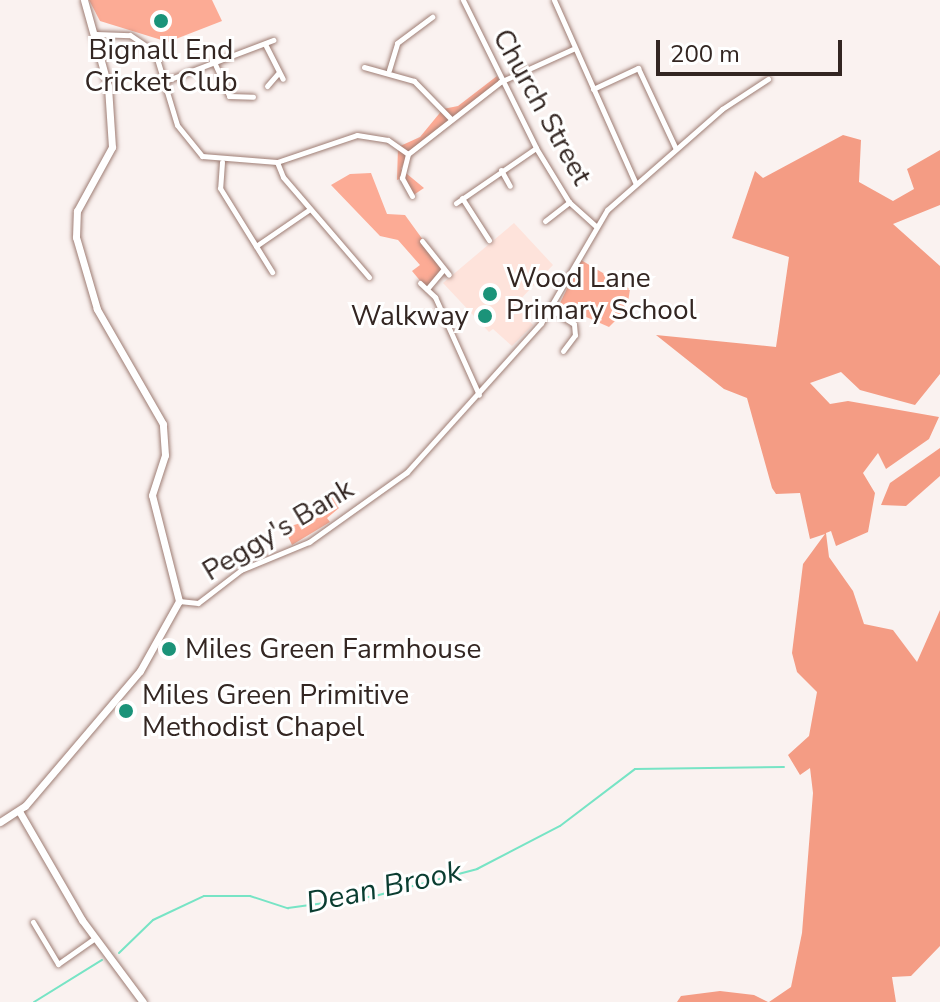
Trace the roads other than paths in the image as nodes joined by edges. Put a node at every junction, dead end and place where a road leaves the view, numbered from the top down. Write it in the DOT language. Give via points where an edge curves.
graph roads {
  1 [pos="84,0"];
  2 [pos="463,0"];
  3 [pos="554,0"];
  4 [pos="432,17"];
  5 [pos="96,34"];
  6 [pos="273,40"];
  7 [pos="265,44"];
  8 [pos="573,49"];
  9 [pos="215,64"];
  10 [pos="364,67"];
  11 [pos="371,68"];
  12 [pos="389,70"];
  13 [pos="279,72"];
  14 [pos="369,76"];
  15 [pos="283,79"];
  16 [pos="768,79"];
  17 [pos="165,81"];
  18 [pos="500,82"];
  19 [pos="267,86"];
  20 [pos="593,89"];
  21 [pos="252,98"];
  22 [pos="450,118"];
  23 [pos="536,148"];
  24 [pos="676,150"];
  25 [pos="408,154"];
  26 [pos="222,162"];
  27 [pos="277,162"];
  28 [pos="501,169"];
  29 [pos="635,185"];
  30 [pos="510,186"];
  31 [pos="412,196"];
  32 [pos="462,198"];
  33 [pos="569,202"];
  34 [pos="456,203"];
  35 [pos="310,209"];
  36 [pos="545,221"];
  37 [pos="596,226"];
  38 [pos="422,241"];
  39 [pos="477,242"];
  40 [pos="256,246"];
  41 [pos="272,272"];
  42 [pos="369,277"];
  43 [pos="420,283"];
  44 [pos="427,289"];
  45 [pos="550,309"];
  46 [pos="563,351"];
  47 [pos="479,395"];
  48 [pos="179,601"];
  49 [pos="19,811"];
  50 [pos="0,822"];
  51 [pos="33,922"];
  52 [pos="95,938"];
  53 [pos="143,1002"];
  1 -- 5 [label="street"];
  2 -- 18 [label="street, Church Street"];
  3 -- 8 [label="street"];
  4 -- 12 [label="street" via="397,43"];
  5 -- 17 [label="street" via="143,42 155,52"];
  5 -- 48 [label="street" via="112,147 77,211 76,237 97,309 163,424 165,455 152,495"];
  6 -- 7 [label="street"];
  7 -- 9 [label="street"];
  7 -- 13 [label="street"];
  8 -- 18 [label="street"];
  8 -- 20 [label="street"];
  9 -- 17 [label="street"];
  9 -- 21 [label="street" via="229,96"];
  10 -- 11 [label="street"];
  11 -- 12 [label="street"];
  11 -- 14 [label="street"];
  12 -- 22 [label="street" via="414,81"];
  13 -- 15 [label="street"];
  13 -- 19 [label="street"];
  16 -- 24 [label="street, Peggy's Bank"];
  17 -- 26 [label="street" via="184,140 202,156"];
  18 -- 22 [label="street"];
  18 -- 23 [label="street, Church Street"];
  20 -- 24 [label="street" via="638,68"];
  20 -- 29 [label="street"];
  22 -- 25 [label="street"];
  23 -- 28 [label="street"];
  23 -- 33 [label="street, Church Street"];
  24 -- 29 [label="street, Peggy's Bank"];
  25 -- 27 [label="street" via="388,140 357,135 323,142"];
  25 -- 31 [label="street" via="402,178"];
  26 -- 27 [label="street"];
  26 -- 40 [label="street" via="220,188"];
  27 -- 35 [label="street"];
  28 -- 30 [label="street"];
  28 -- 32 [label="street"];
  29 -- 37 [label="street, Peggy's Bank"];
  32 -- 34 [label="street"];
  32 -- 39 [label="street" via="488,238"];
  33 -- 36 [label="street"];
  33 -- 37 [label="street, Church Street"];
  35 -- 40 [label="street"];
  35 -- 42 [label="street"];
  37 -- 45 [label="street, Peggy's Bank"];
  38 -- 44 [label="street" via="446,272"];
  40 -- 41 [label="street"];
  43 -- 44 [label="street"];
  44 -- 47 [label="street"];
  45 -- 46 [label="street" via="574,324 575,335"];
  45 -- 47 [label="street, Peggy's Bank"];
  47 -- 48 [label="street, Peggy's Bank" via="407,472 309,542 241,570 198,603"];
  48 -- 49 [label="street" via="140,671"];
  49 -- 50 [label="street"];
  49 -- 52 [label="street"];
  51 -- 52 [label="street" via="58,964"];
  52 -- 53 [label="street"];
}
